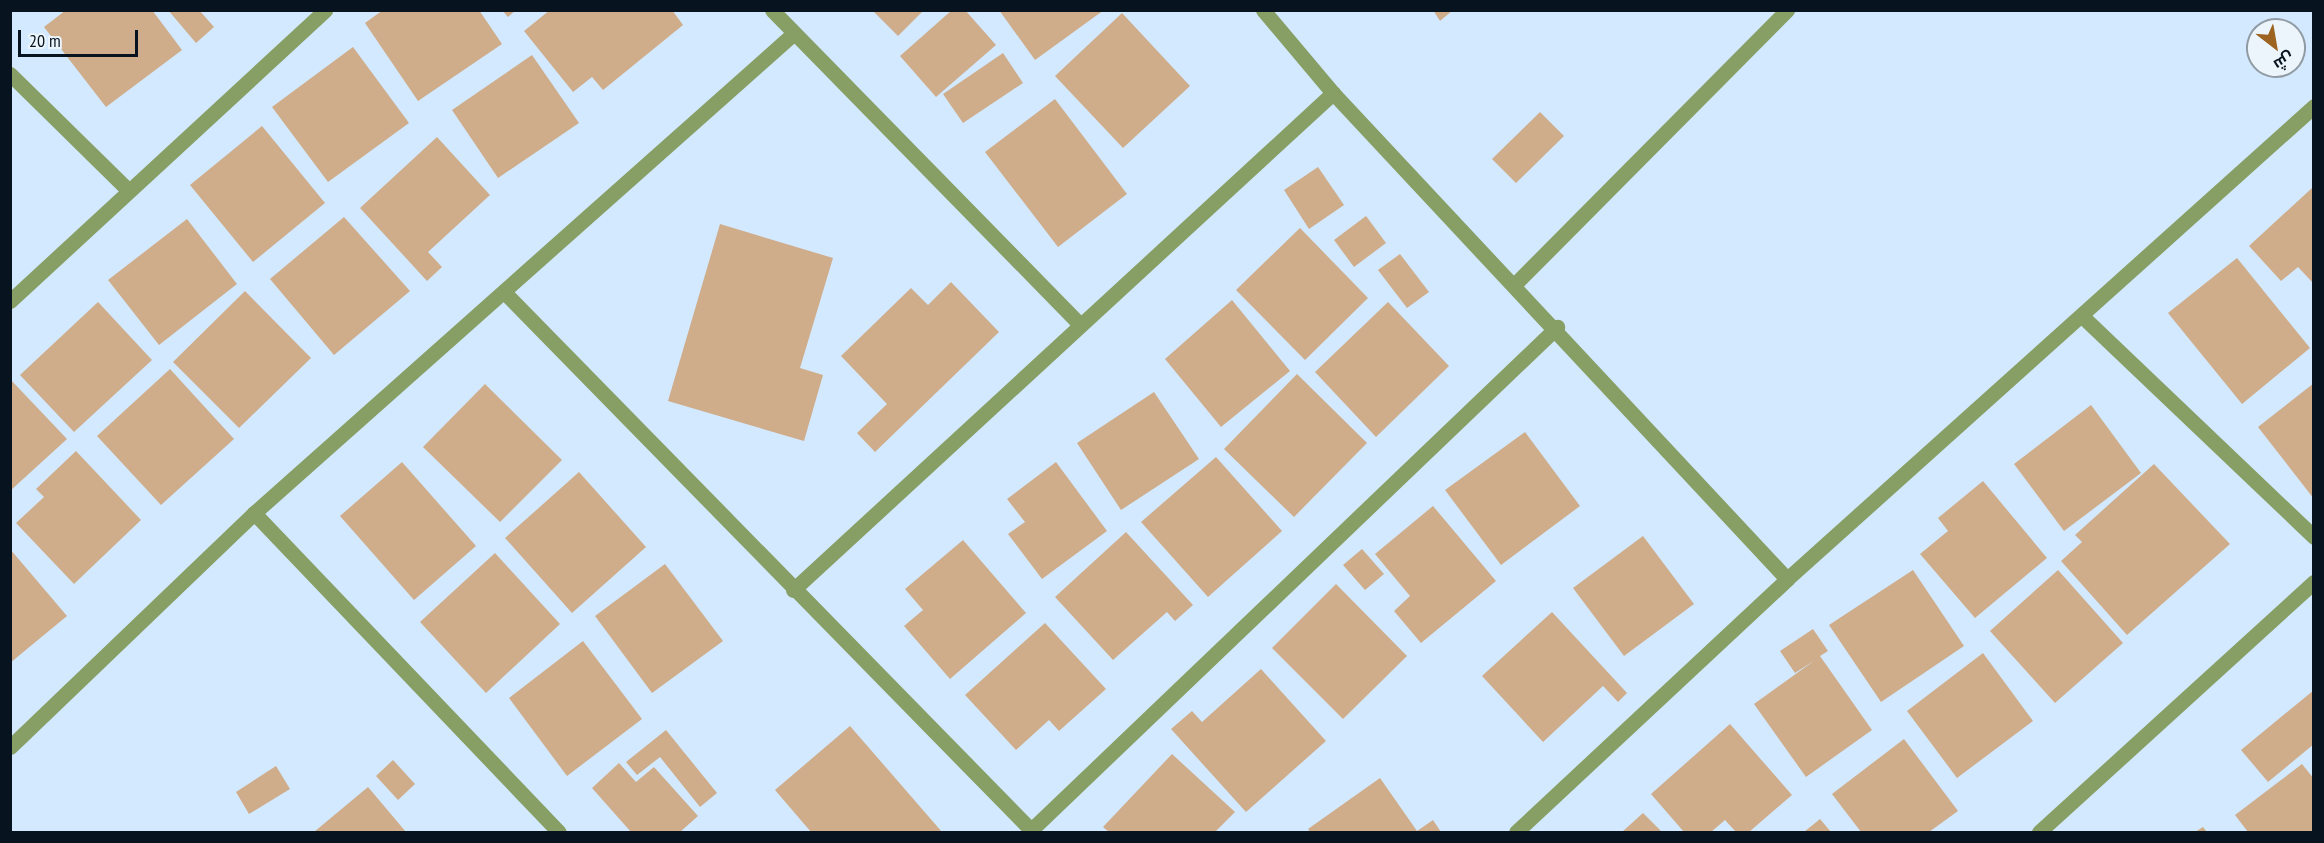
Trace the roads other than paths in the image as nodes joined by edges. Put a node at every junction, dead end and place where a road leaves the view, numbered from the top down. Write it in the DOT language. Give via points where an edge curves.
graph roads {
  1 [pos="324,10"];
  2 [pos="772,10"];
  3 [pos="1263,10"];
  4 [pos="1787,10"];
  5 [pos="794,33"];
  6 [pos="10,74"];
  7 [pos="1333,93"];
  8 [pos="2313,106"];
  9 [pos="128,190"];
  10 [pos="1516,283"];
  11 [pos="506,294"];
  12 [pos="10,301"];
  13 [pos="2083,317"];
  14 [pos="1078,323"];
  15 [pos="1557,327"];
  16 [pos="254,513"];
  17 [pos="2313,537"];
  18 [pos="1786,579"];
  19 [pos="2313,582"];
  20 [pos="793,590"];
  21 [pos="10,747"];
  22 [pos="1030,831"];
  23 [pos="559,832"];
  24 [pos="1516,832"];
  25 [pos="2039,832"];
  1 -- 9 [label="street"];
  2 -- 5 [label="street"];
  3 -- 7 [label="street"];
  4 -- 10 [label="street"];
  5 -- 11 [label="street"];
  5 -- 14 [label="street"];
  6 -- 9 [label="street"];
  7 -- 10 [label="street"];
  7 -- 14 [label="street"];
  8 -- 13 [label="street"];
  9 -- 12 [label="street"];
  10 -- 15 [label="street"];
  11 -- 16 [label="street"];
  11 -- 20 [label="street"];
  13 -- 17 [label="street"];
  13 -- 18 [label="street"];
  14 -- 20 [label="street"];
  15 -- 18 [label="street"];
  15 -- 22 [label="street"];
  16 -- 21 [label="street"];
  16 -- 23 [label="street"];
  18 -- 24 [label="street"];
  19 -- 25 [label="street"];
  20 -- 22 [label="street"];
}
